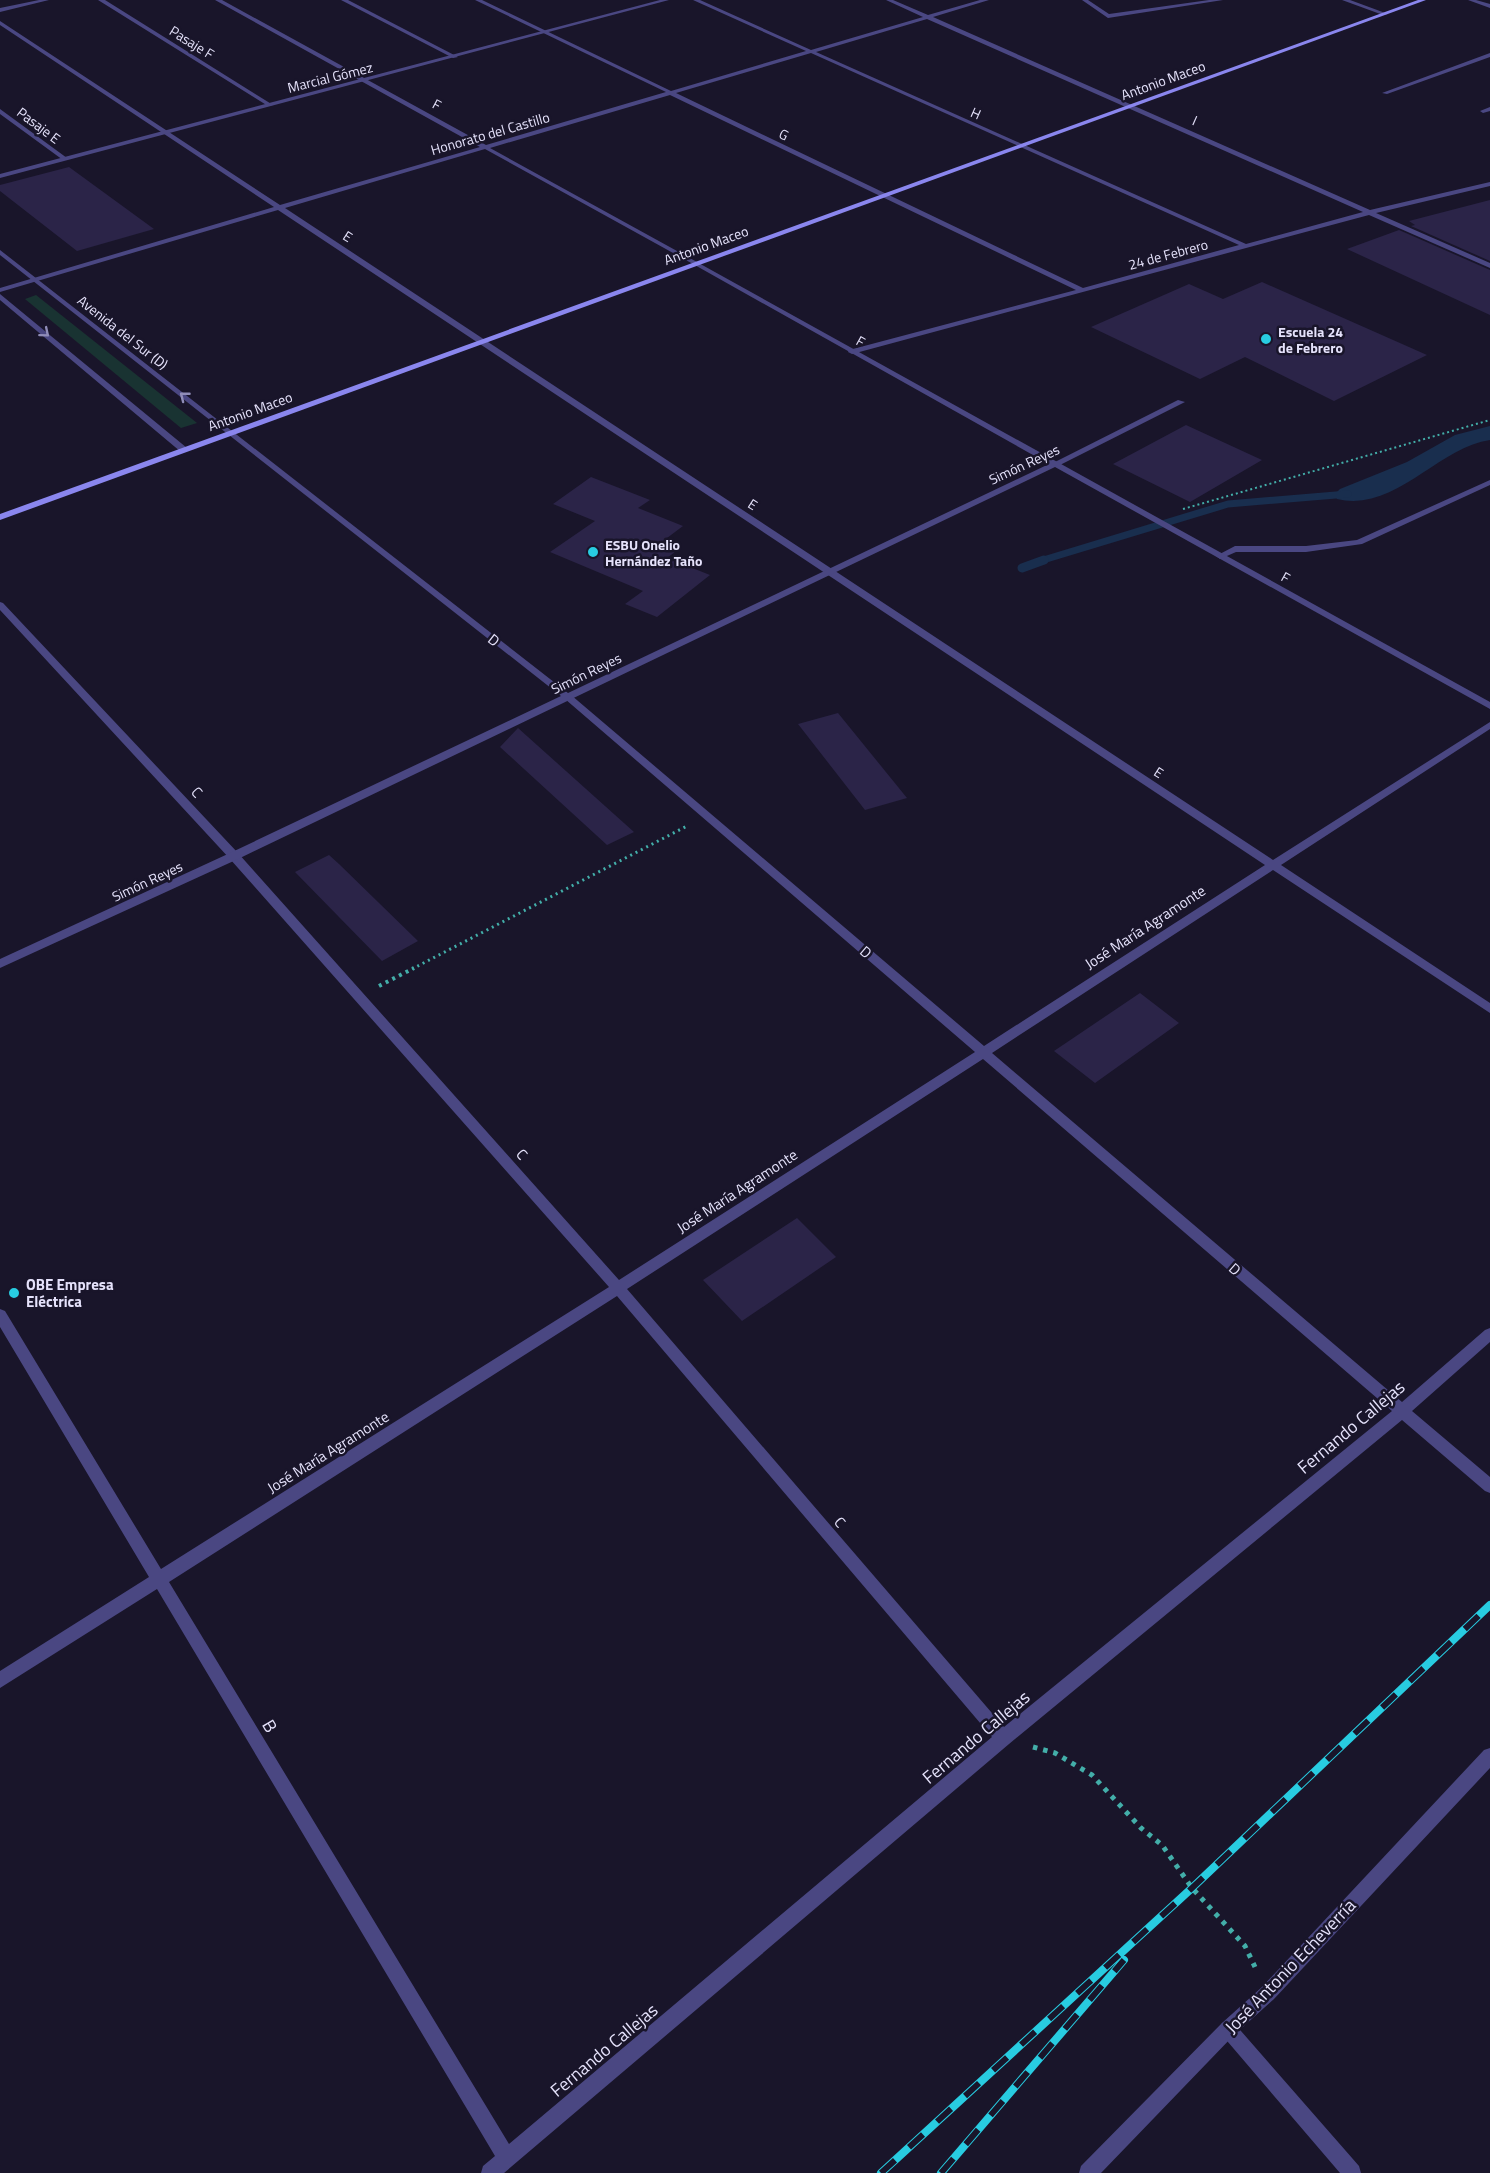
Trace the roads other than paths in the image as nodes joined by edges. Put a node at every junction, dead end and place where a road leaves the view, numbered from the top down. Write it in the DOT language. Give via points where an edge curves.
graph roads {
  1 [pos="46,0"];
  2 [pos="101,0"];
  3 [pos="218,0"];
  4 [pos="344,0"];
  5 [pos="478,0"];
  6 [pos="666,0"];
  7 [pos="696,0"];
  8 [pos="888,0"];
  9 [pos="986,0"];
  10 [pos="1085,0"];
  11 [pos="1220,0"];
  12 [pos="1345,0"];
  13 [pos="1423,0"];
  14 [pos="1471,0"];
  15 [pos="1490,6"];
  16 [pos="0,10"];
  17 [pos="1385,14"];
  18 [pos="929,17"];
  19 [pos="0,23"];
  20 [pos="545,33"];
  21 [pos="808,51"];
  22 [pos="1490,55"];
  23 [pos="455,57"];
  24 [pos="365,81"];
  25 [pos="668,93"];
  26 [pos="1385,93"];
  27 [pos="270,105"];
  28 [pos="1131,105"];
  29 [pos="0,111"];
  30 [pos="165,133"];
  31 [pos="487,146"];
  32 [pos="1020,146"];
  33 [pos="64,159"];
  34 [pos="0,176"];
  35 [pos="1490,184"];
  36 [pos="885,195"];
  37 [pos="279,207"];
  38 [pos="1371,212"];
  39 [pos="1246,246"];
  40 [pos="0,252"];
  41 [pos="695,263"];
  42 [pos="1490,266"];
  43 [pos="35,279"];
  44 [pos="1080,289"];
  45 [pos="0,290"];
  46 [pos="0,296"];
  47 [pos="481,341"];
  48 [pos="852,352"];
  49 [pos="1181,402"];
  50 [pos="230,433"];
  51 [pos="184,450"];
  52 [pos="1055,464"];
  53 [pos="1490,482"];
  54 [pos="0,517"];
  55 [pos="1220,556"];
  56 [pos="829,571"];
  57 [pos="0,604"];
  58 [pos="568,698"];
  59 [pos="1490,706"];
  60 [pos="1490,725"];
  61 [pos="234,856"];
  62 [pos="1274,864"];
  63 [pos="0,964"];
  64 [pos="1490,1010"];
  65 [pos="982,1051"];
  66 [pos="618,1288"];
  67 [pos="0,1315"];
  68 [pos="1490,1334"];
  69 [pos="1401,1412"];
  70 [pos="1490,1486"];
  71 [pos="159,1578"];
  72 [pos="0,1680"];
  73 [pos="1003,1738"];
  74 [pos="1490,1756"];
  75 [pos="1228,2029"];
  76 [pos="507,2158"];
  77 [pos="490,2173"];
  78 [pos="1088,2173"];
  79 [pos="1352,2173"];
  1 -- 16 [label="street"];
  2 -- 27 [label="street, Pasaje F"];
  3 -- 24 [label="street, F"];
  4 -- 23 [label="street"];
  5 -- 20 [label="street, G"];
  6 -- 20 [label="street, Marcial Gómez"];
  7 -- 21 [label="street, H"];
  8 -- 18 [label="street, I"];
  9 -- 18 [label="street, Honorato del Castillo"];
  10 -- 11 [label="street" via="1108,16"];
  12 -- 17 [label="street"];
  13 -- 17 [label="main road, Antonio Maceo"];
  14 -- 15 [label="street"];
  17 -- 28 [label="main road, Antonio Maceo"];
  18 -- 21 [label="street, Honorato del Castillo"];
  18 -- 28 [label="street, I"];
  19 -- 30 [label="street, E"];
  20 -- 23 [label="street, Marcial Gómez"];
  20 -- 25 [label="street, G"];
  21 -- 25 [label="street, Honorato del Castillo"];
  21 -- 32 [label="street, H"];
  22 -- 26 [label="street"];
  23 -- 24 [label="street, Marcial Gómez"];
  24 -- 27 [label="street, Marcial Gómez"];
  24 -- 31 [label="street, F"];
  25 -- 31 [label="street, Honorato del Castillo"];
  25 -- 36 [label="street, G"];
  27 -- 30 [label="street, Marcial Gómez"];
  28 -- 32 [label="main road, Antonio Maceo"];
  28 -- 38 [label="street, I"];
  29 -- 33 [label="street, Pasaje E"];
  30 -- 33 [label="street, Marcial Gómez"];
  30 -- 37 [label="street, E"];
  31 -- 37 [label="street, Honorato del Castillo"];
  31 -- 41 [label="street, F"];
  32 -- 36 [label="main road, Antonio Maceo"];
  32 -- 39 [label="street, H"];
  33 -- 34 [label="street, Marcial Gómez"];
  35 -- 38 [label="street, 24 de Febrero"];
  36 -- 41 [label="main road, Antonio Maceo"];
  36 -- 44 [label="street, G"];
  37 -- 43 [label="street, Honorato del Castillo"];
  37 -- 47 [label="street, E"];
  38 -- 39 [label="street, 24 de Febrero"];
  38 -- 42 [label="street, I"];
  39 -- 44 [label="street, 24 de Febrero"];
  40 -- 43 [label="street, Avenida del Sur (D)"];
  41 -- 47 [label="main road, Antonio Maceo"];
  41 -- 48 [label="street, F"];
  43 -- 45 [label="street, Honorato del Castillo"];
  50 -- 43 [label="street, Avenida del Sur (D), one-way"];
  44 -- 48 [label="street, 24 de Febrero"];
  46 -- 51 [label="street, one-way"];
  47 -- 50 [label="main road, Antonio Maceo"];
  47 -- 56 [label="street, E"];
  48 -- 52 [label="street, F"];
  49 -- 52 [label="street, Simón Reyes"];
  50 -- 51 [label="main road, Antonio Maceo"];
  50 -- 58 [label="street, D"];
  51 -- 54 [label="main road, Antonio Maceo"];
  52 -- 55 [label="street, F"];
  52 -- 56 [label="street, Simón Reyes"];
  53 -- 55 [label="street" via="1359,542 1306,549 1235,549"];
  55 -- 59 [label="street, F"];
  56 -- 58 [label="street, Simón Reyes"];
  56 -- 62 [label="street, E"];
  57 -- 61 [label="street, C"];
  58 -- 61 [label="street, Simón Reyes"];
  58 -- 65 [label="street, D"];
  60 -- 62 [label="street, José María Agramonte"];
  61 -- 63 [label="street, Simón Reyes"];
  61 -- 66 [label="street, C"];
  62 -- 64 [label="street, E"];
  62 -- 65 [label="street, José María Agramonte"];
  65 -- 66 [label="street, José María Agramonte"];
  65 -- 69 [label="street, D"];
  66 -- 71 [label="street, José María Agramonte"];
  66 -- 73 [label="street, C"];
  67 -- 71 [label="street, B"];
  68 -- 69 [label="street, Fernando Callejas"];
  69 -- 70 [label="street, D"];
  69 -- 73 [label="street, Fernando Callejas"];
  71 -- 72 [label="street, José María Agramonte"];
  71 -- 76 [label="street, B"];
  73 -- 76 [label="street, Fernando Callejas"];
  74 -- 75 [label="street, José Antonio Echeverría" via="1268,1993"];
  75 -- 78 [label="street, José Antonio Echeverría"];
  75 -- 79 [label="street"];
  76 -- 77 [label="street, Fernando Callejas"];
}
